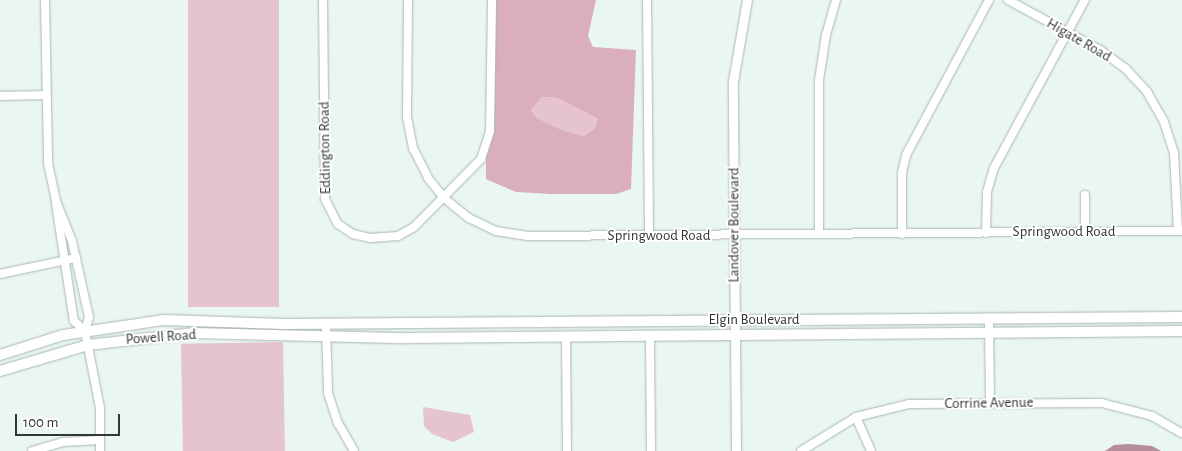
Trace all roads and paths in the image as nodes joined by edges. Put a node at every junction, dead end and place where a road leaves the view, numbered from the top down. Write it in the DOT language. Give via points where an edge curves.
graph roads {
  1 [pos="45,0"];
  2 [pos="323,0"];
  3 [pos="408,0"];
  4 [pos="492,0"];
  5 [pos="647,0"];
  6 [pos="747,0"];
  7 [pos="836,0"];
  8 [pos="989,0"];
  9 [pos="1008,0"];
  10 [pos="1085,0"];
  11 [pos="1066,31"];
  12 [pos="46,95"];
  13 [pos="0,96"];
  14 [pos="1085,195"];
  15 [pos="444,198"];
  16 [pos="56,201"];
  17 [pos="1180,231"];
  18 [pos="1085,232"];
  19 [pos="986,233"];
  20 [pos="819,234"];
  21 [pos="902,234"];
  22 [pos="734,235"];
  23 [pos="649,236"];
  24 [pos="76,258"];
  25 [pos="63,261"];
  26 [pos="0,274"];
  27 [pos="1182,317"];
  28 [pos="735,320"];
  29 [pos="989,320"];
  30 [pos="326,324"];
  31 [pos="85,330"];
  32 [pos="1182,331"];
  33 [pos="735,336"];
  34 [pos="990,336"];
  35 [pos="326,337"];
  36 [pos="566,337"];
  37 [pos="650,337"];
  38 [pos="88,345"];
  39 [pos="0,355"];
  40 [pos="0,371"];
  41 [pos="990,403"];
  42 [pos="856,417"];
  43 [pos="1182,433"];
  44 [pos="100,440"];
  45 [pos="32,451"];
  46 [pos="100,451"];
  47 [pos="354,451"];
  48 [pos="567,451"];
  49 [pos="651,451"];
  50 [pos="736,451"];
  51 [pos="801,451"];
  52 [pos="871,451"];
  1 -- 12 [label="street"];
  2 -- 15 [label="street, Eddington Road" via="324,190 333,217 353,234 389,238 414,227"];
  3 -- 15 [label="street, Springwood Road" via="409,132 420,164"];
  4 -- 15 [label="street, Eddington Road" via="489,140 475,167"];
  5 -- 23 [label="street"];
  6 -- 22 [label="street, Landover Boulevard" via="733,81"];
  7 -- 20 [label="street" via="826,35 819,80"];
  8 -- 21 [label="street" via="906,155 902,172"];
  9 -- 11 [label="street, Higate Road"];
  10 -- 11 [label="street"];
  11 -- 17 [label="street, Higate Road" via="1125,68 1156,107 1174,152"];
  11 -- 19 [label="street" via="994,168 987,192"];
  12 -- 13 [label="street"];
  12 -- 16 [label="street" via="48,163"];
  14 -- 18 [label="street"];
  15 -- 23 [label="street, Springwood Road" via="469,218 512,235"];
  16 -- 24 [label="street"];
  16 -- 25 [label="street"];
  17 -- 18 [label="street, Springwood Road"];
  18 -- 19 [label="street, Springwood Road"];
  19 -- 21 [label="street, Springwood Road"];
  20 -- 21 [label="street, Springwood Road"];
  20 -- 22 [label="street, Springwood Road"];
  22 -- 23 [label="street, Springwood Road"];
  22 -- 28 [label="street, Landover Boulevard"];
  24 -- 25 [label="street"];
  24 -- 31 [label="street" via="89,317"];
  25 -- 26 [label="street"];
  25 -- 31 [label="street" via="74,321"];
  27 -- 29 [label="main road, Elgin Boulevard"];
  28 -- 29 [label="main road, Elgin Boulevard"];
  28 -- 30 [label="main road, Elgin Boulevard"];
  28 -- 33 [label="street, Landover Boulevard"];
  29 -- 34 [label="street"];
  30 -- 31 [label="main road, Powell Road" via="163,320"];
  30 -- 35 [label="street"];
  31 -- 38 [label="street"];
  31 -- 39 [label="main road, Powell Road" via="42,340"];
  32 -- 34 [label="main road, Elgin Boulevard"];
  33 -- 34 [label="main road, Elgin Boulevard"];
  33 -- 37 [label="main road, Elgin Boulevard"];
  33 -- 50 [label="street, Landover Boulevard"];
  34 -- 41 [label="street"];
  35 -- 36 [label="main road, Elgin Boulevard"];
  35 -- 38 [label="main road, Powell Road" via="194,333"];
  35 -- 47 [label="street" via="328,393 338,423"];
  36 -- 37 [label="main road, Elgin Boulevard"];
  36 -- 48 [label="street"];
  37 -- 49 [label="street"];
  38 -- 40 [label="main road, Powell Road"];
  38 -- 44 [label="street" via="100,408"];
  41 -- 42 [label="street, Corrine Avenue" via="909,404"];
  41 -- 43 [label="street, Corrine Avenue" via="1119,405 1152,416"];
  42 -- 51 [label="street, Corrine Avenue"];
  42 -- 52 [label="street"];
  44 -- 45 [label="street" via="63,442"];
  44 -- 46 [label="street"];
}
